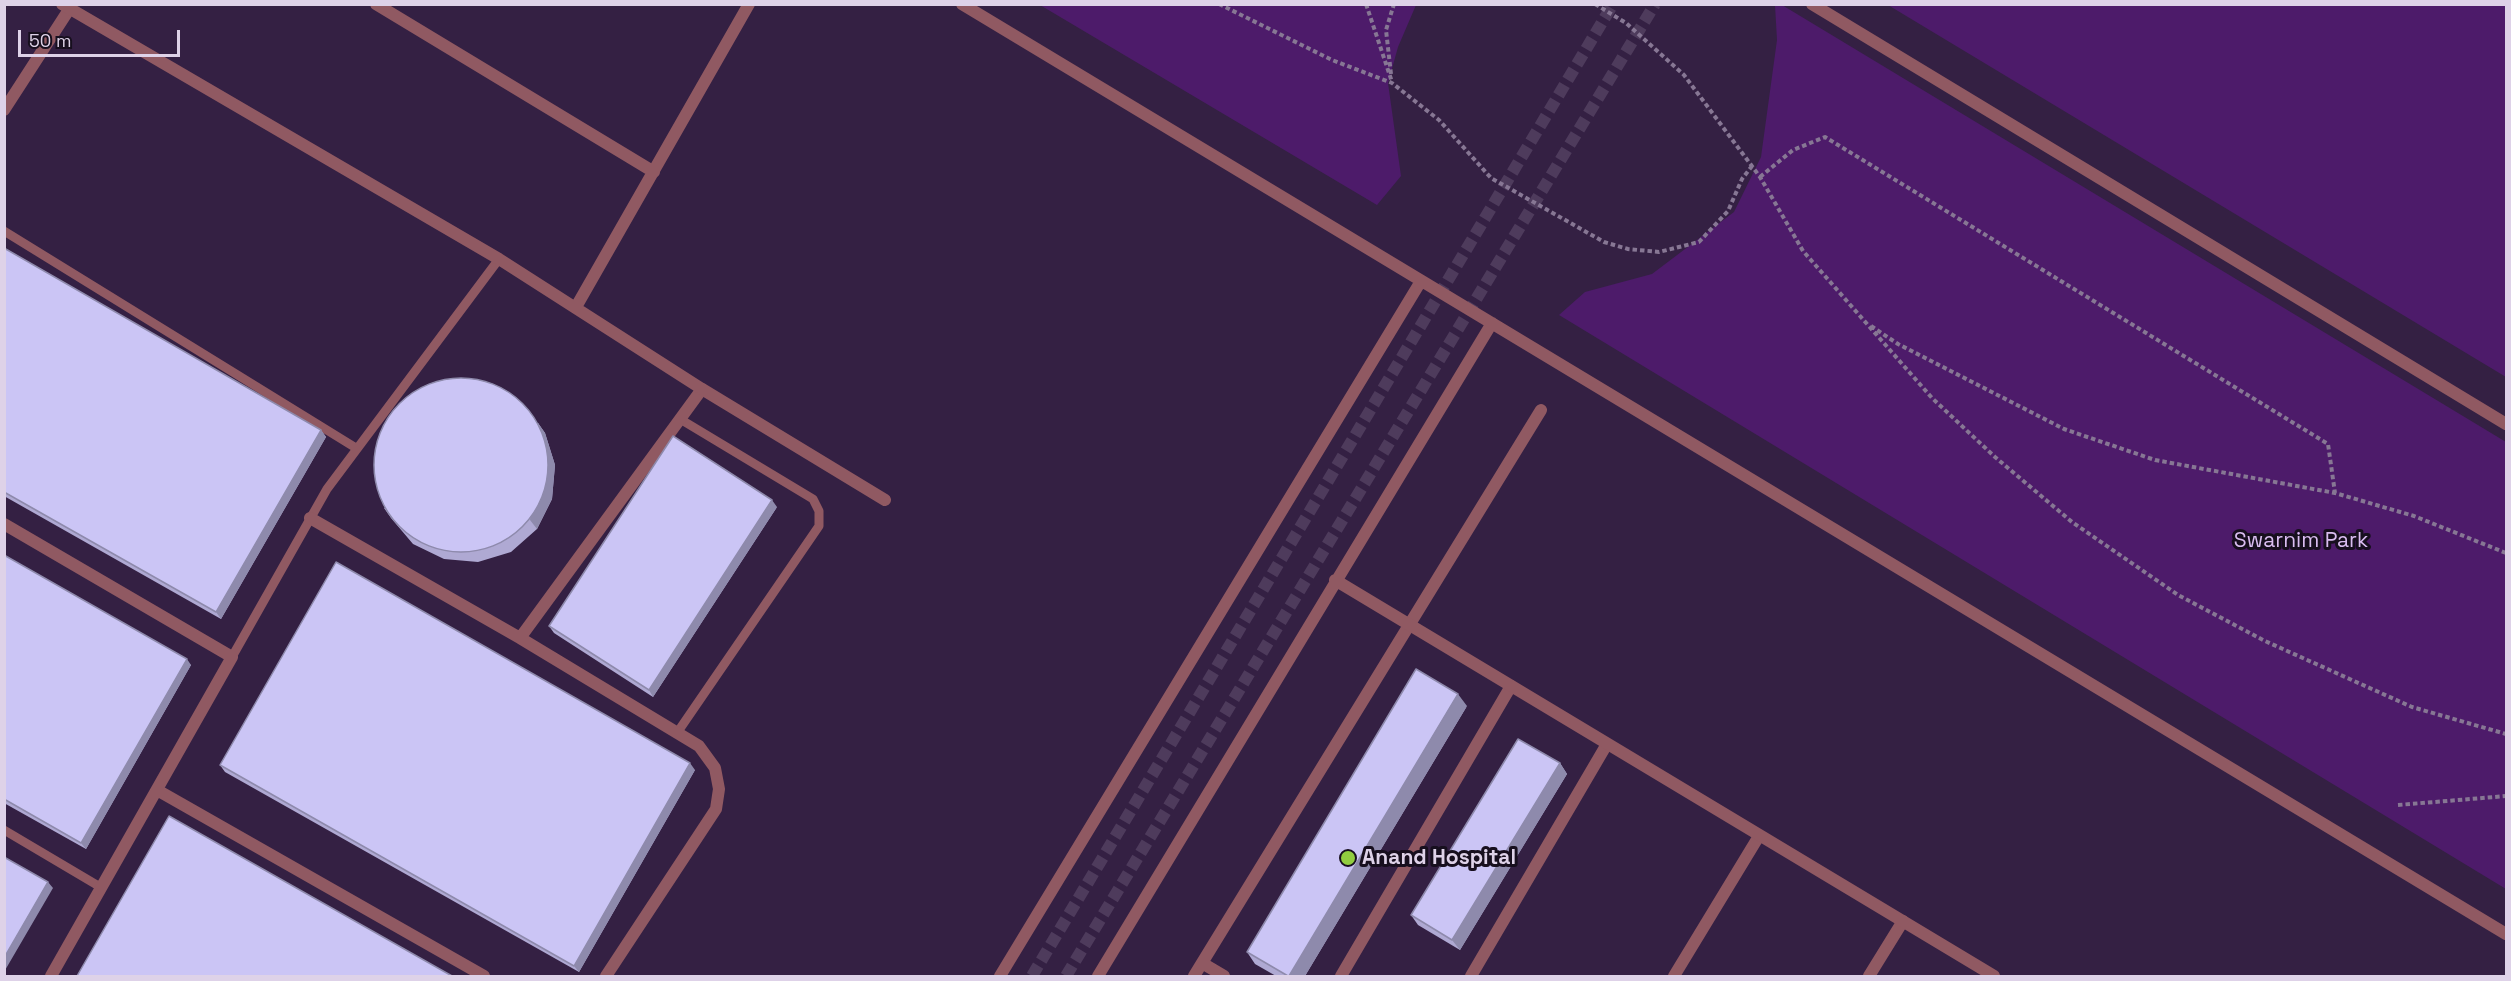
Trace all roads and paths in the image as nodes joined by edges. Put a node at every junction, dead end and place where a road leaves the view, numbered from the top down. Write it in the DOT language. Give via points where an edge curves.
graph roads {
  1 [pos="376,4"];
  2 [pos="750,4"];
  3 [pos="962,4"];
  4 [pos="1219,4"];
  5 [pos="1366,4"];
  6 [pos="1394,4"];
  7 [pos="1595,4"];
  8 [pos="1812,4"];
  9 [pos="68,6"];
  10 [pos="1392,83"];
  11 [pos="4,110"];
  12 [pos="1752,166"];
  13 [pos="654,172"];
  14 [pos="1760,177"];
  15 [pos="4,231"];
  16 [pos="499,259"];
  17 [pos="1421,281"];
  18 [pos="576,308"];
  19 [pos="1492,323"];
  20 [pos="1867,323"];
  21 [pos="702,389"];
  22 [pos="1541,410"];
  23 [pos="680,419"];
  24 [pos="2506,424"];
  25 [pos="356,448"];
  26 [pos="2335,493"];
  27 [pos="885,500"];
  28 [pos="310,518"];
  29 [pos="4,524"];
  30 [pos="2506,553"];
  31 [pos="1335,580"];
  32 [pos="1408,624"];
  33 [pos="520,638"];
  34 [pos="232,657"];
  35 [pos="1511,686"];
  36 [pos="677,733"];
  37 [pos="2506,734"];
  38 [pos="1607,744"];
  39 [pos="157,790"];
  40 [pos="2506,796"];
  41 [pos="2398,805"];
  42 [pos="4,830"];
  43 [pos="1760,836"];
  44 [pos="102,888"];
  45 [pos="1903,921"];
  46 [pos="2506,933"];
  47 [pos="1202,963"];
  48 [pos="51,976"];
  49 [pos="484,976"];
  50 [pos="606,976"];
  51 [pos="1000,976"];
  52 [pos="1098,976"];
  53 [pos="1194,976"];
  54 [pos="1224,976"];
  55 [pos="1341,976"];
  56 [pos="1471,976"];
  57 [pos="1674,976"];
  58 [pos="1869,976"];
  59 [pos="1994,976"];
  1 -- 13 [label="street"];
  2 -- 13 [label="street"];
  3 -- 17 [label="street"];
  4 -- 10 [label="path" via="1332,60"];
  5 -- 10 [label="path"];
  6 -- 10 [label="path" via="1386,30"];
  7 -- 12 [label="path" via="1626,23 1684,75"];
  8 -- 24 [label="street"];
  9 -- 11 [label="street"];
  9 -- 16 [label="street"];
  10 -- 12 [label="path" via="1439,120 1491,178 1604,242 1628,249 1659,252 1699,242 1728,211"];
  12 -- 14 [label="path"];
  13 -- 18 [label="street"];
  14 -- 20 [label="path" via="1803,251"];
  14 -- 26 [label="path" via="1793,150 1825,137 2328,444"];
  15 -- 25 [label="lane"];
  16 -- 18 [label="street"];
  16 -- 25 [label="lane"];
  17 -- 19 [label="street"];
  17 -- 51 [label="street"];
  18 -- 21 [label="street"];
  19 -- 31 [label="street"];
  19 -- 46 [label="street"];
  20 -- 26 [label="path" via="1898,344 2064,429 2156,460"];
  20 -- 37 [label="path" via="1932,398 1995,457 2072,522 2178,595 2265,641 2412,707"];
  21 -- 23 [label="street"];
  21 -- 27 [label="street"];
  22 -- 32 [label="street"];
  23 -- 33 [label="street"];
  23 -- 36 [label="lane" via="813,499 819,511 819,526"];
  25 -- 28 [label="lane"];
  26 -- 30 [label="path" via="2414,516"];
  28 -- 33 [label="street"];
  28 -- 34 [label="lane"];
  29 -- 34 [label="street"];
  31 -- 32 [label="street"];
  31 -- 52 [label="street"];
  32 -- 35 [label="street"];
  32 -- 47 [label="street"];
  33 -- 36 [label="street"];
  34 -- 39 [label="street"];
  35 -- 38 [label="street"];
  35 -- 55 [label="street"];
  36 -- 50 [label="street" via="699,746 714,768 719,789 716,808"];
  38 -- 43 [label="street"];
  38 -- 56 [label="street"];
  39 -- 44 [label="street"];
  39 -- 49 [label="street"];
  40 -- 41 [label="path"];
  42 -- 44 [label="lane"];
  43 -- 45 [label="street"];
  43 -- 57 [label="street"];
  44 -- 48 [label="street"];
  45 -- 58 [label="street"];
  45 -- 59 [label="street"];
  47 -- 53 [label="street"];
  47 -- 54 [label="street"];
}
